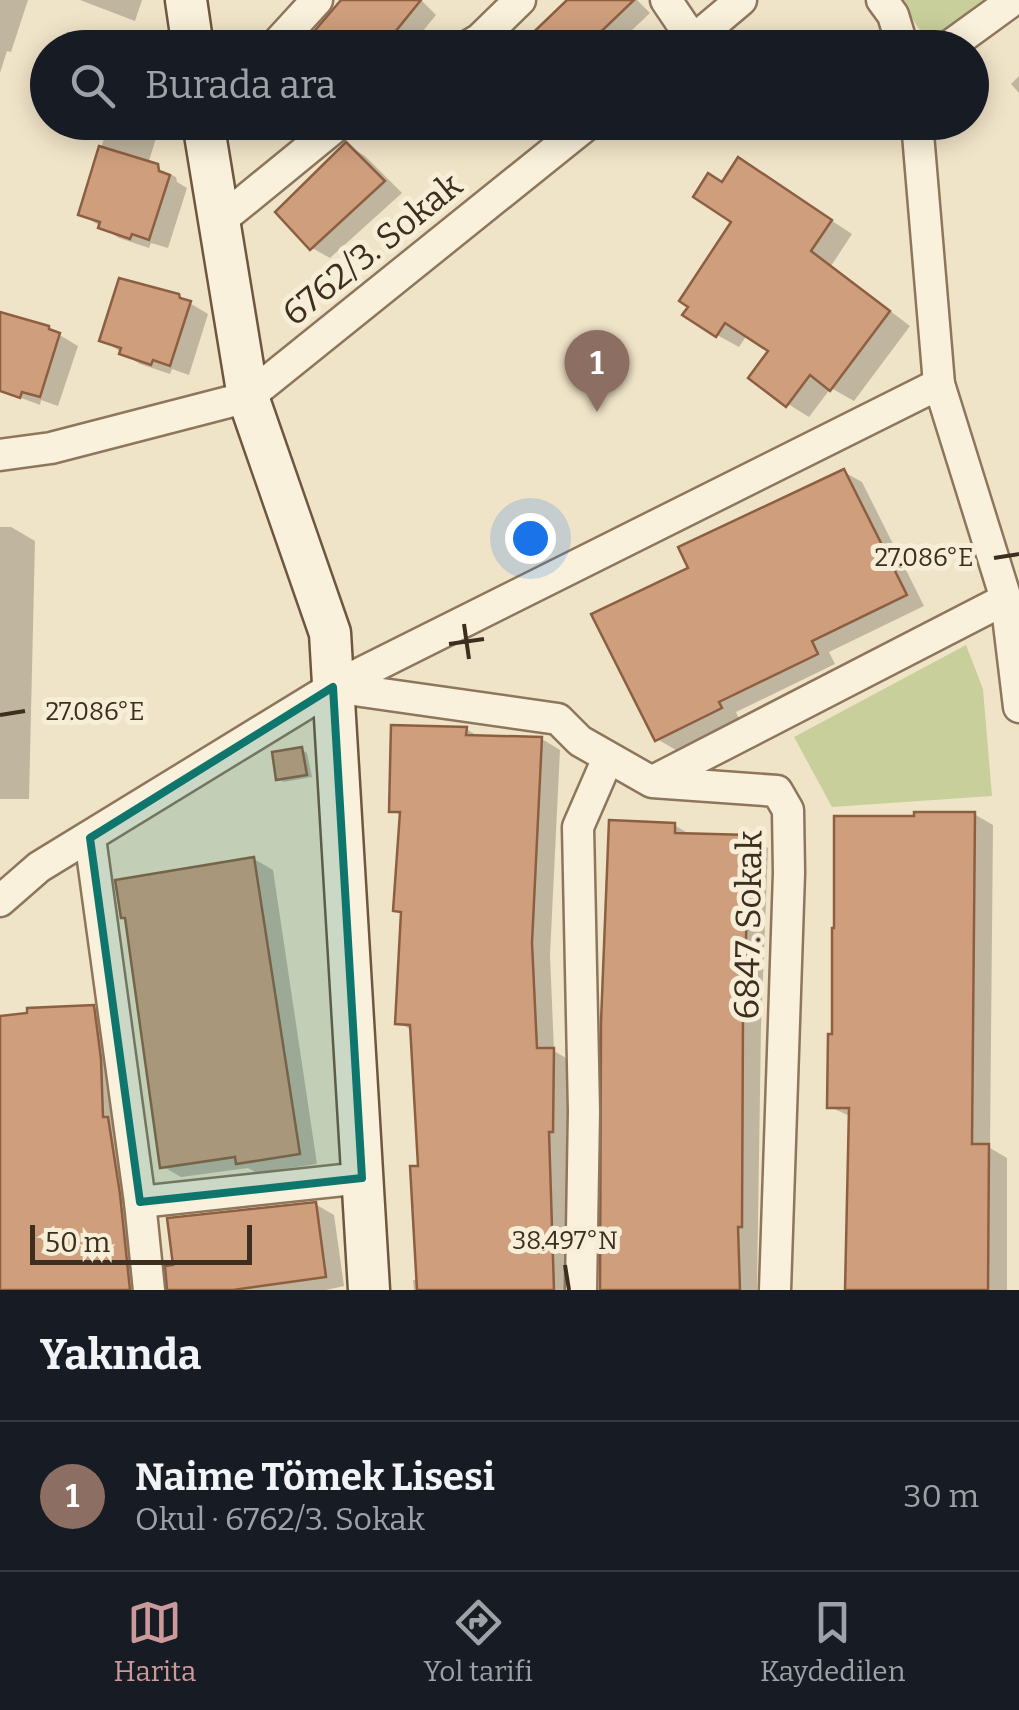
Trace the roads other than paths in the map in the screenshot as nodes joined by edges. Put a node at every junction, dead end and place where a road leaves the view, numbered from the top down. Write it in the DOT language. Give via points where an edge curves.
graph roads {
  1 [pos="186,0"];
  2 [pos="317,0"];
  3 [pos="520,0"];
  4 [pos="666,0"];
  5 [pos="740,0"];
  6 [pos="882,0"];
  7 [pos="1013,0"];
  8 [pos="190,30"];
  9 [pos="290,30"];
  10 [pos="489,30"];
  11 [pos="681,30"];
  12 [pos="705,30"];
  13 [pos="897,30"];
  14 [pos="972,30"];
  15 [pos="207,140"];
  16 [pos="319,140"];
  17 [pos="568,140"];
  18 [pos="919,140"];
  19 [pos="221,220"];
  20 [pos="939,384"];
  21 [pos="248,396"];
  22 [pos="0,456"];
  23 [pos="1006,599"];
  24 [pos="333,687"];
  25 [pos="1019,707"];
  26 [pos="608,758"];
  27 [pos="652,782"];
  28 [pos="90,838"];
  29 [pos="0,901"];
  30 [pos="362,1178"];
  31 [pos="140,1202"];
  32 [pos="148,1290"];
  33 [pos="369,1290"];
  34 [pos="581,1290"];
  35 [pos="775,1290"];
  1 -- 8 [label="street"];
  2 -- 9 [label="street"];
  3 -- 10 [label="street"];
  4 -- 11 [label="street"];
  5 -- 12 [label="street"];
  6 -- 13 [label="street"];
  7 -- 14 [label="street"];
  15 -- 19 [label="street"];
  16 -- 19 [label="street"];
  17 -- 21 [label="street, 6762/3. Sokak"];
  18 -- 20 [label="street"];
  19 -- 21 [label="street"];
  20 -- 23 [label="street"];
  20 -- 24 [label="street"];
  21 -- 22 [label="street"];
  21 -- 24 [label="street" via="330,633"];
  23 -- 25 [label="street"];
  23 -- 27 [label="street"];
  24 -- 26 [label="street, 6847. Sokak" via="558,719"];
  24 -- 28 [label="street"];
  24 -- 30 [label="street"];
  26 -- 27 [label="street, 6847. Sokak"];
  26 -- 34 [label="street" via="578,827"];
  27 -- 35 [label="street, 6847. Sokak" via="777,791 788,810"];
  28 -- 29 [label="street" via="39,867"];
  28 -- 31 [label="street"];
  30 -- 31 [label="street"];
  30 -- 33 [label="street"];
  31 -- 32 [label="street"];
}
